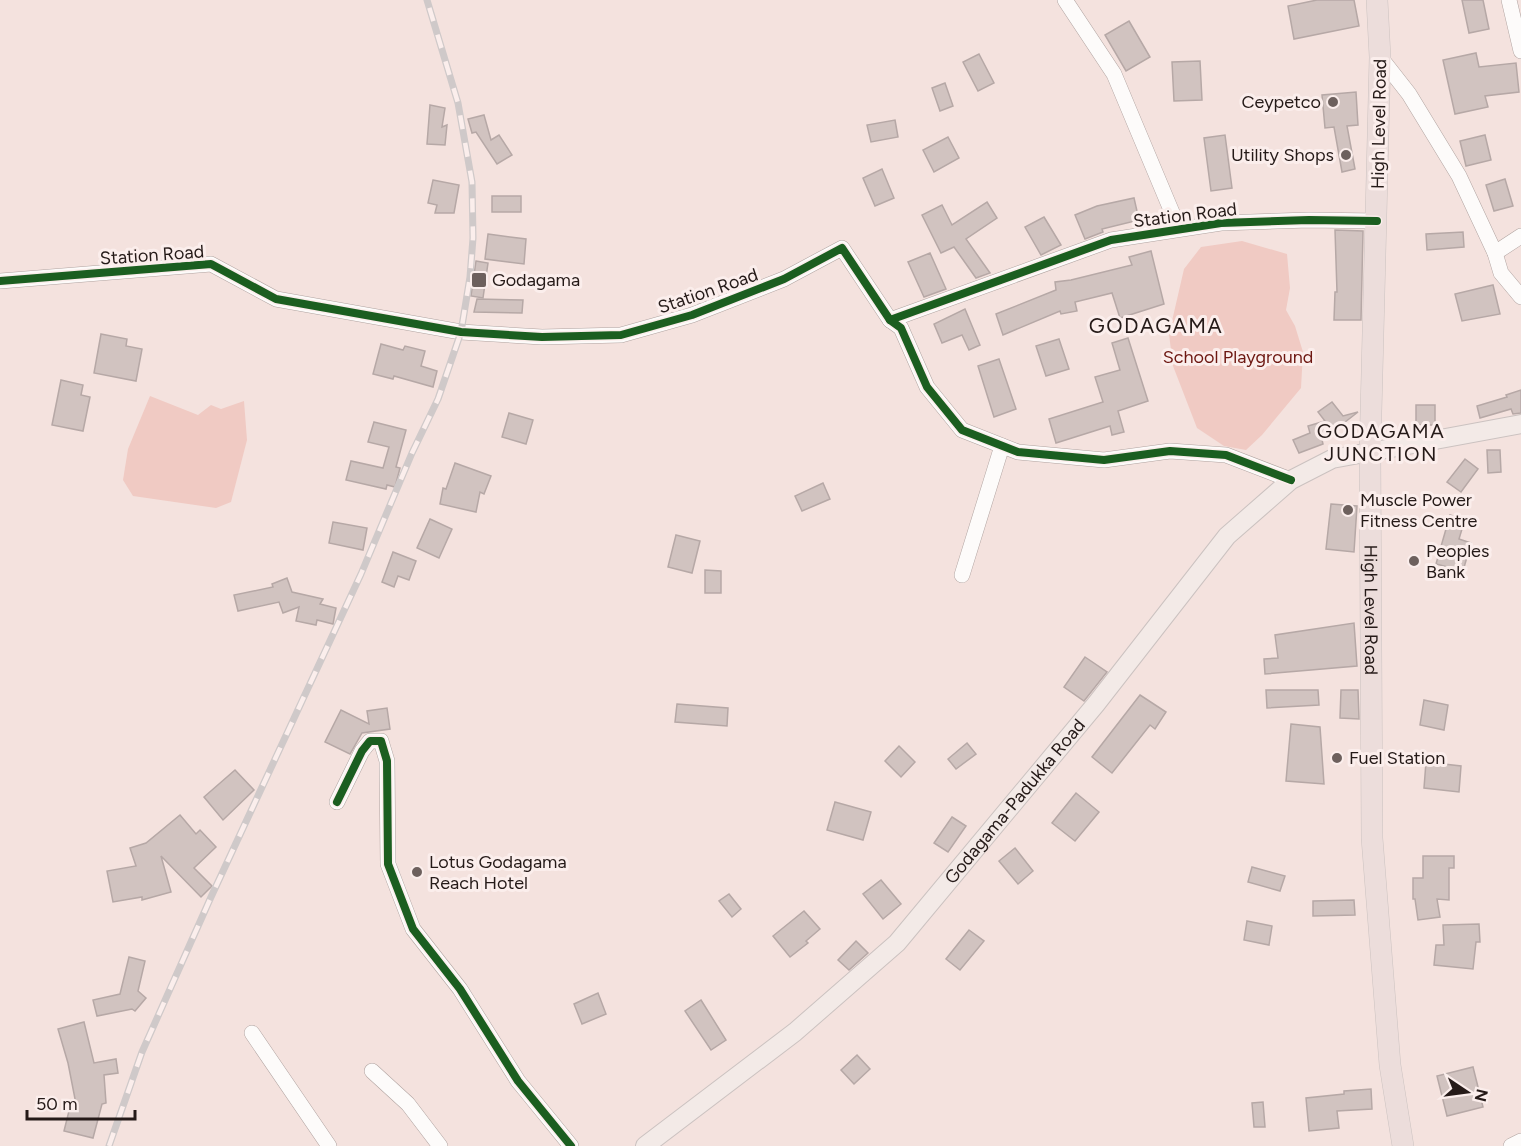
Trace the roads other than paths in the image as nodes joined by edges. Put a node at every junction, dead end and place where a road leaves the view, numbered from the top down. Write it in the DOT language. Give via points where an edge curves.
graph roads {
  1 [pos="1065,0"];
  2 [pos="1377,0"];
  3 [pos="1509,0"];
  4 [pos="1521,51"];
  5 [pos="1380,57"];
  6 [pos="1377,221"];
  7 [pos="1179,229"];
  8 [pos="1521,236"];
  9 [pos="1495,253"];
  10 [pos="0,281"];
  11 [pos="1521,297"];
  12 [pos="890,320"];
  13 [pos="1521,424"];
  14 [pos="1002,446"];
  15 [pos="1370,452"];
  16 [pos="1291,480"];
  17 [pos="962,575"];
  18 [pos="337,802"];
  19 [pos="252,1033"];
  20 [pos="372,1071"];
  21 [pos="1521,1141"];
  22 [pos="329,1146"];
  23 [pos="440,1146"];
  24 [pos="571,1146"];
  25 [pos="645,1146"];
  26 [pos="1403,1146"];
  27 [pos="1512,1146"];
  1 -- 7 [label="street" via="1114,74"];
  2 -- 5 [label="highway, High Level Road"];
  3 -- 4 [label="street"];
  5 -- 6 [label="highway, High Level Road"];
  5 -- 9 [label="street" via="1409,94 1459,176"];
  6 -- 7 [label="street, Station Road" via="1221,223"];
  6 -- 15 [label="highway, High Level Road"];
  7 -- 12 [label="street, Station Road" via="1111,240"];
  8 -- 9 [label="street"];
  9 -- 11 [label="street" via="1501,273"];
  10 -- 12 [label="street, Station Road" via="211,264 276,299 449,330 542,338 621,335 712,308 784,279 842,249"];
  12 -- 14 [label="street" via="901,328 927,387 962,430"];
  13 -- 15 [label="main road, Godagama-Padukka Road"];
  14 -- 16 [label="street" via="1018,452 1104,460 1170,451 1226,455"];
  14 -- 17 [label="street"];
  15 -- 16 [label="main road, Godagama-Padukka Road" via="1332,459"];
  15 -- 26 [label="highway, High Level Road" via="1372,838 1390,1065"];
  16 -- 25 [label="main road, Godagama-Padukka Road" via="1227,536 1096,704 897,943 795,1032"];
  18 -- 24 [label="street" via="362,751 370,741 381,741 387,761 388,864 413,929 460,989 518,1081"];
  19 -- 22 [label="street"];
  20 -- 23 [label="street" via="408,1104"];
  21 -- 27 [label="street"];
}
